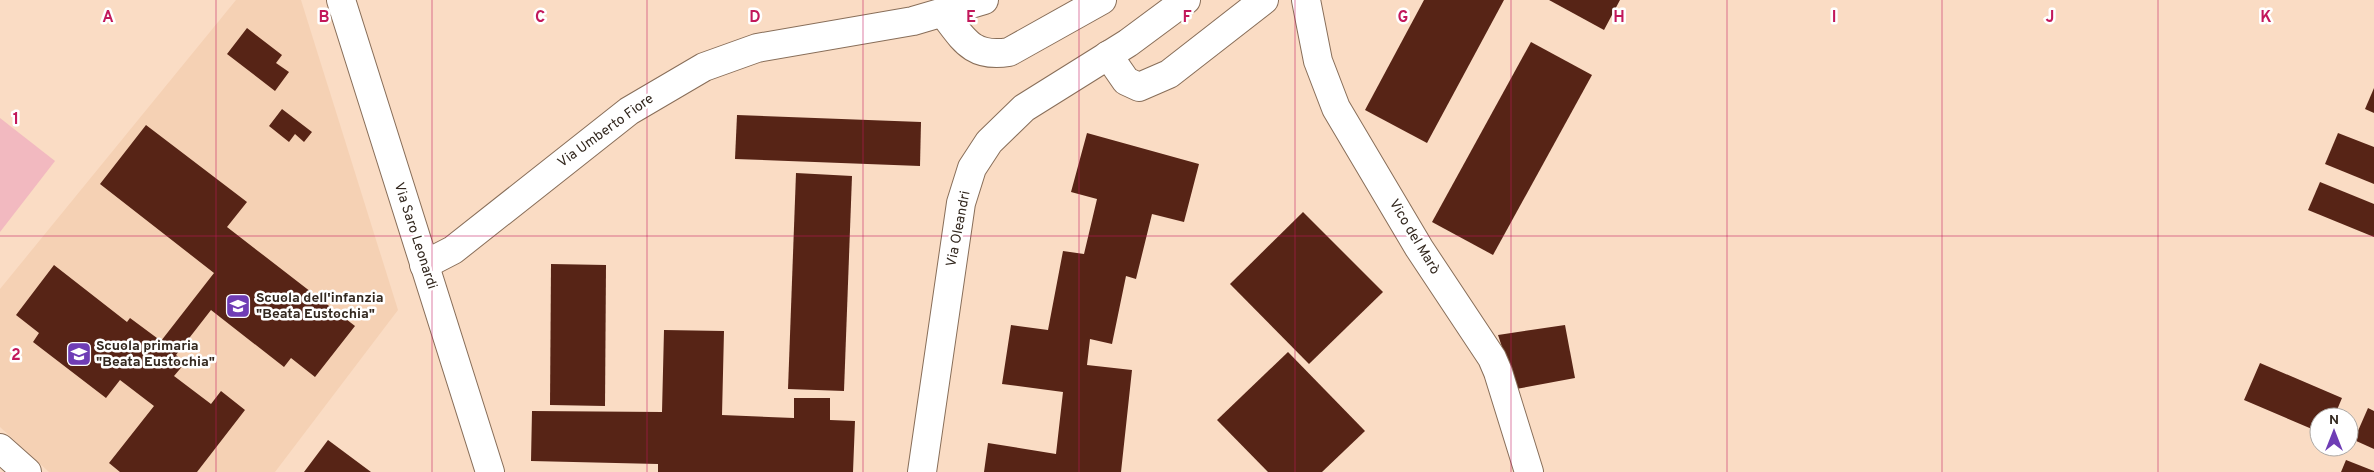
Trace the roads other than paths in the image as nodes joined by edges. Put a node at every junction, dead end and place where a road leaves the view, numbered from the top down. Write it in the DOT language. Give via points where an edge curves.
graph roads {
  1 [pos="341,0"];
  2 [pos="984,0"];
  3 [pos="1102,0"];
  4 [pos="1186,0"];
  5 [pos="1264,0"];
  6 [pos="1306,0"];
  7 [pos="943,13"];
  8 [pos="1108,56"];
  9 [pos="424,265"];
  10 [pos="0,448"];
  11 [pos="27,472"];
  12 [pos="490,472"];
  13 [pos="922,472"];
  14 [pos="1528,472"];
  1 -- 9 [label="street, Via Saro Leonardi"];
  2 -- 7 [label="street, Via Umberto Fiore"];
  3 -- 7 [label="street" via="1016,49 993,55 976,51"];
  4 -- 8 [label="street, Via Oleandri"];
  5 -- 8 [label="street" via="1169,74 1154,82 1139,87 1126,81"];
  6 -- 14 [label="street, Vico del Marò" via="1318,62 1336,108 1419,248 1492,358"];
  7 -- 9 [label="street, Via Umberto Fiore" via="757,48 704,67 629,111 452,250"];
  8 -- 13 [label="street, Via Oleandri" via="1024,108 989,142 972,168 961,203"];
  9 -- 12 [label="street, Via Saro Leonardi"];
  10 -- 11 [label="street"];
}
